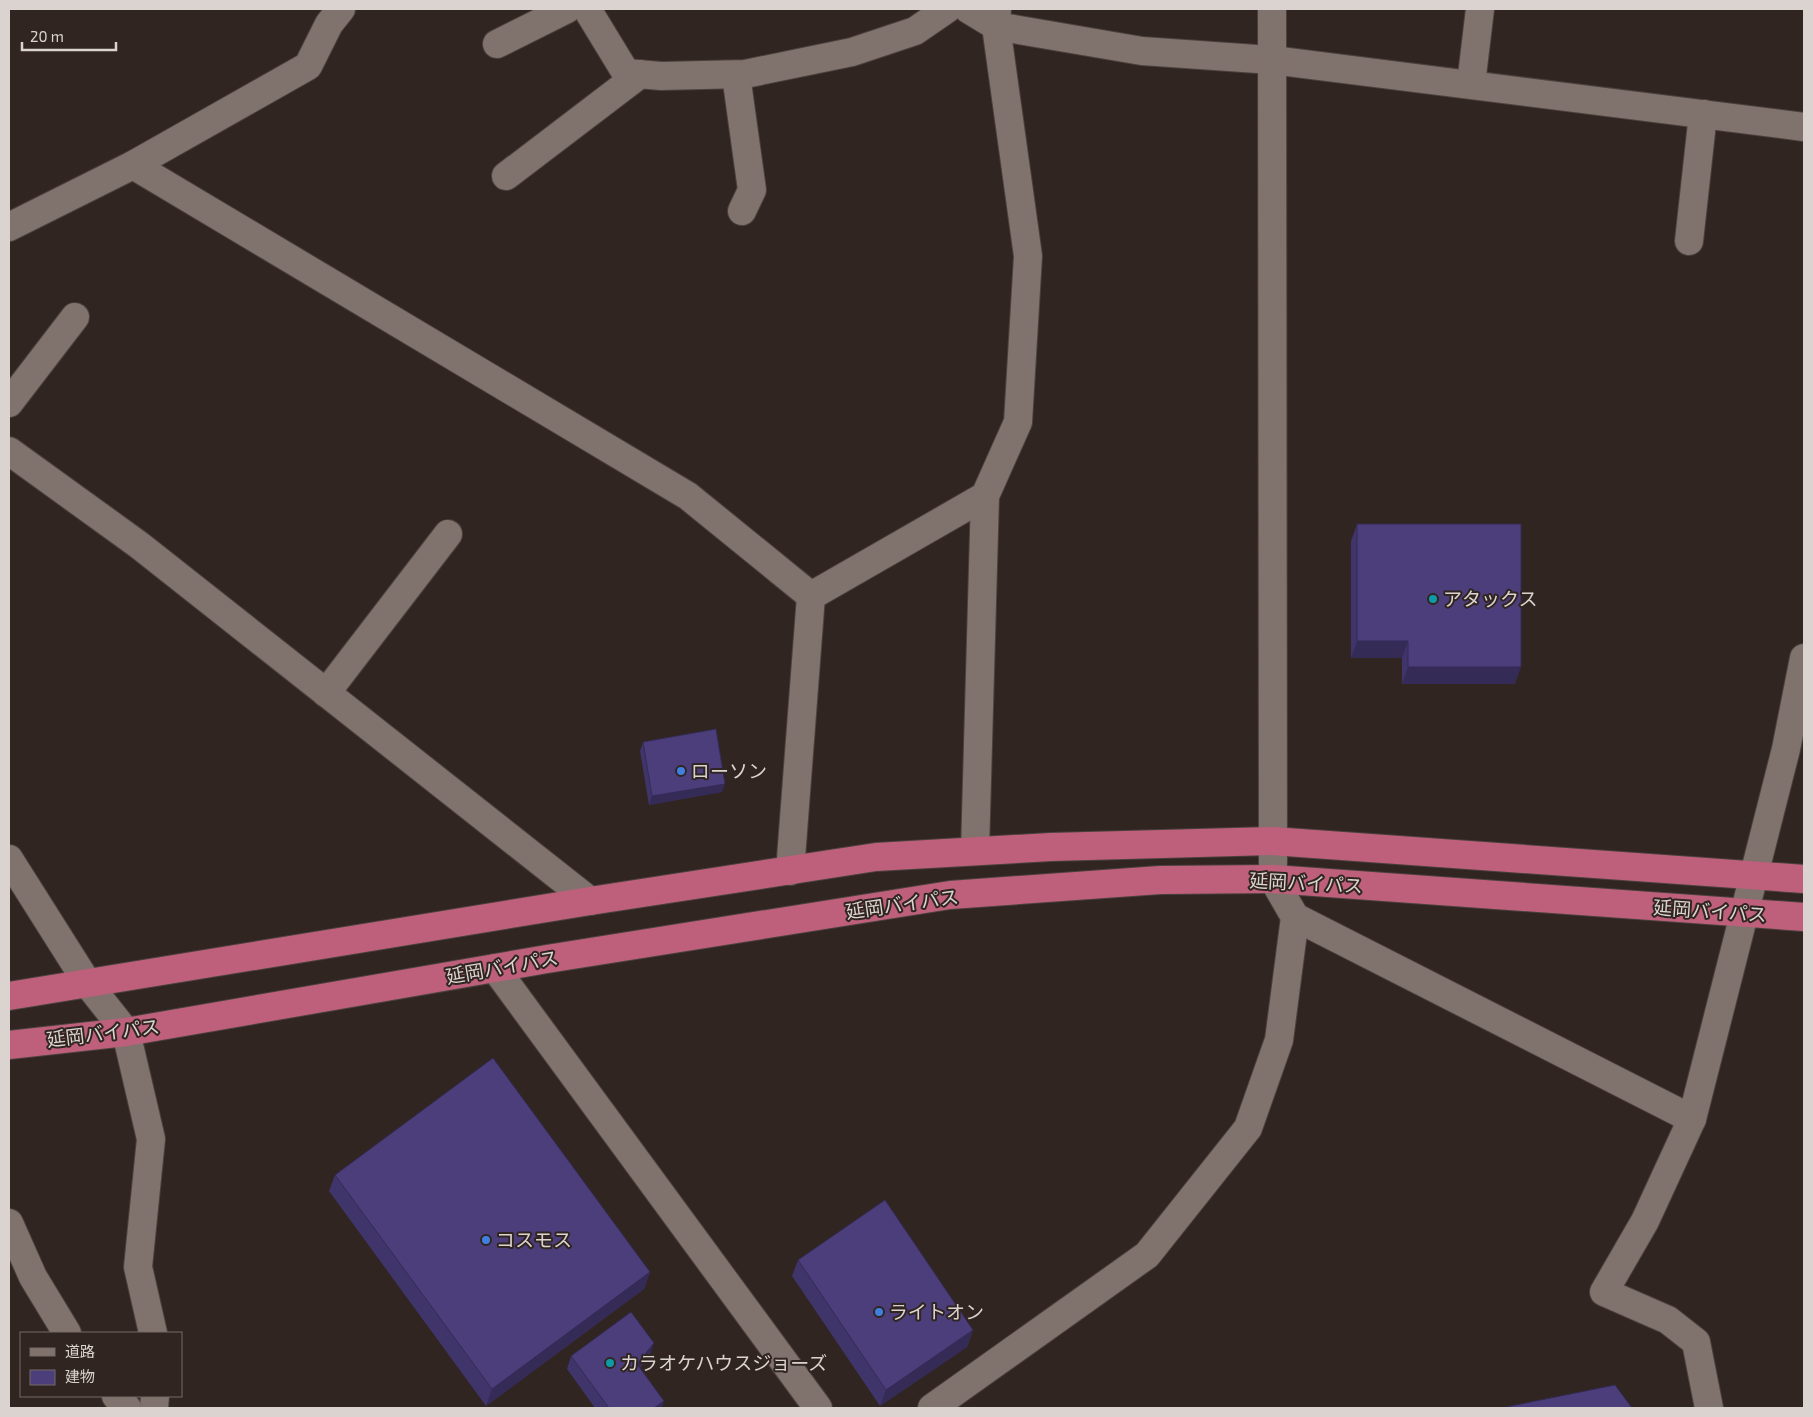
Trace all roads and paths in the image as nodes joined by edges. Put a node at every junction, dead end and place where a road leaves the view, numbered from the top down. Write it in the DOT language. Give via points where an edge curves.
graph roads {
  1 [pos="342,9"];
  2 [pos="567,9"];
  3 [pos="587,9"];
  4 [pos="947,9"];
  5 [pos="968,9"];
  6 [pos="1272,9"];
  7 [pos="1480,9"];
  8 [pos="997,18"];
  9 [pos="497,44"];
  10 [pos="1272,60"];
  11 [pos="640,74"];
  12 [pos="736,75"];
  13 [pos="1470,84"];
  14 [pos="1703,114"];
  15 [pos="1804,127"];
  16 [pos="133,165"];
  17 [pos="506,176"];
  18 [pos="742,211"];
  19 [pos="9,227"];
  20 [pos="1689,241"];
  21 [pos="75,317"];
  22 [pos="9,403"];
  23 [pos="9,451"];
  24 [pos="985,496"];
  25 [pos="448,534"];
  26 [pos="811,596"];
  27 [pos="1804,658"];
  28 [pos="326,693"];
  29 [pos="1795,751"];
  30 [pos="1272,841"];
  31 [pos="975,851"];
  32 [pos="9,859"];
  33 [pos="790,871"];
  34 [pos="1753,875"];
  35 [pos="1274,879"];
  36 [pos="1804,879"];
  37 [pos="590,901"];
  38 [pos="1743,913"];
  39 [pos="1295,917"];
  40 [pos="1804,917"];
  41 [pos="495,968"];
  42 [pos="88,984"];
  43 [pos="9,996"];
  44 [pos="126,1032"];
  45 [pos="9,1045"];
  46 [pos="1692,1120"];
  47 [pos="9,1223"];
  48 [pos="65,1332"];
  49 [pos="153,1332"];
  50 [pos="117,1397"];
  51 [pos="127,1408"];
  52 [pos="818,1408"];
  53 [pos="932,1408"];
  54 [pos="1709,1408"];
  1 -- 16 [label="street" via="329,24 308,66"];
  2 -- 9 [label="street"];
  3 -- 11 [label="street" via="626,73"];
  4 -- 12 [label="street" via="915,31 852,52"];
  5 -- 8 [label="street"];
  6 -- 10 [label="street"];
  7 -- 13 [label="street"];
  8 -- 10 [label="street" via="1142,50"];
  8 -- 24 [label="street" via="1028,256 1018,422"];
  10 -- 13 [label="street"];
  10 -- 30 [label="street"];
  11 -- 12 [label="street"];
  11 -- 17 [label="street"];
  12 -- 18 [label="street" via="752,190"];
  13 -- 14 [label="street"];
  14 -- 15 [label="street"];
  14 -- 20 [label="street"];
  16 -- 19 [label="street"];
  16 -- 26 [label="street" via="688,496"];
  21 -- 22 [label="street"];
  23 -- 28 [label="street" via="138,546"];
  24 -- 26 [label="street"];
  24 -- 31 [label="street"];
  25 -- 28 [label="street"];
  26 -- 33 [label="street"];
  27 -- 29 [label="street"];
  28 -- 37 [label="street"];
  29 -- 34 [label="street"];
  30 -- 31 [label="highway, 延岡バイパス"];
  30 -- 34 [label="highway, 延岡バイパス"];
  30 -- 35 [label="street"];
  31 -- 33 [label="highway, 延岡バイパス" via="876,857"];
  32 -- 42 [label="street"];
  33 -- 37 [label="highway, 延岡バイパス"];
  34 -- 36 [label="highway, 延岡バイパス"];
  34 -- 38 [label="street"];
  35 -- 38 [label="highway, 延岡バイパス"];
  35 -- 39 [label="street"];
  35 -- 41 [label="highway, 延岡バイパス" via="1160,880 950,895"];
  37 -- 42 [label="highway, 延岡バイパス"];
  38 -- 40 [label="highway, 延岡バイパス"];
  38 -- 46 [label="street"];
  39 -- 46 [label="street"];
  39 -- 53 [label="street" via="1279,1040 1248,1128 1147,1255"];
  41 -- 44 [label="highway, 延岡バイパス"];
  41 -- 52 [label="street"];
  42 -- 43 [label="highway, 延岡バイパス"];
  42 -- 44 [label="street"];
  44 -- 45 [label="highway, 延岡バイパス"];
  44 -- 49 [label="street" via="151,1139 138,1267"];
  46 -- 54 [label="street" via="1645,1221 1604,1292 1668,1320 1696,1342"];
  47 -- 48 [label="street" via="33,1277"];
  50 -- 51 [label="street"];
}
